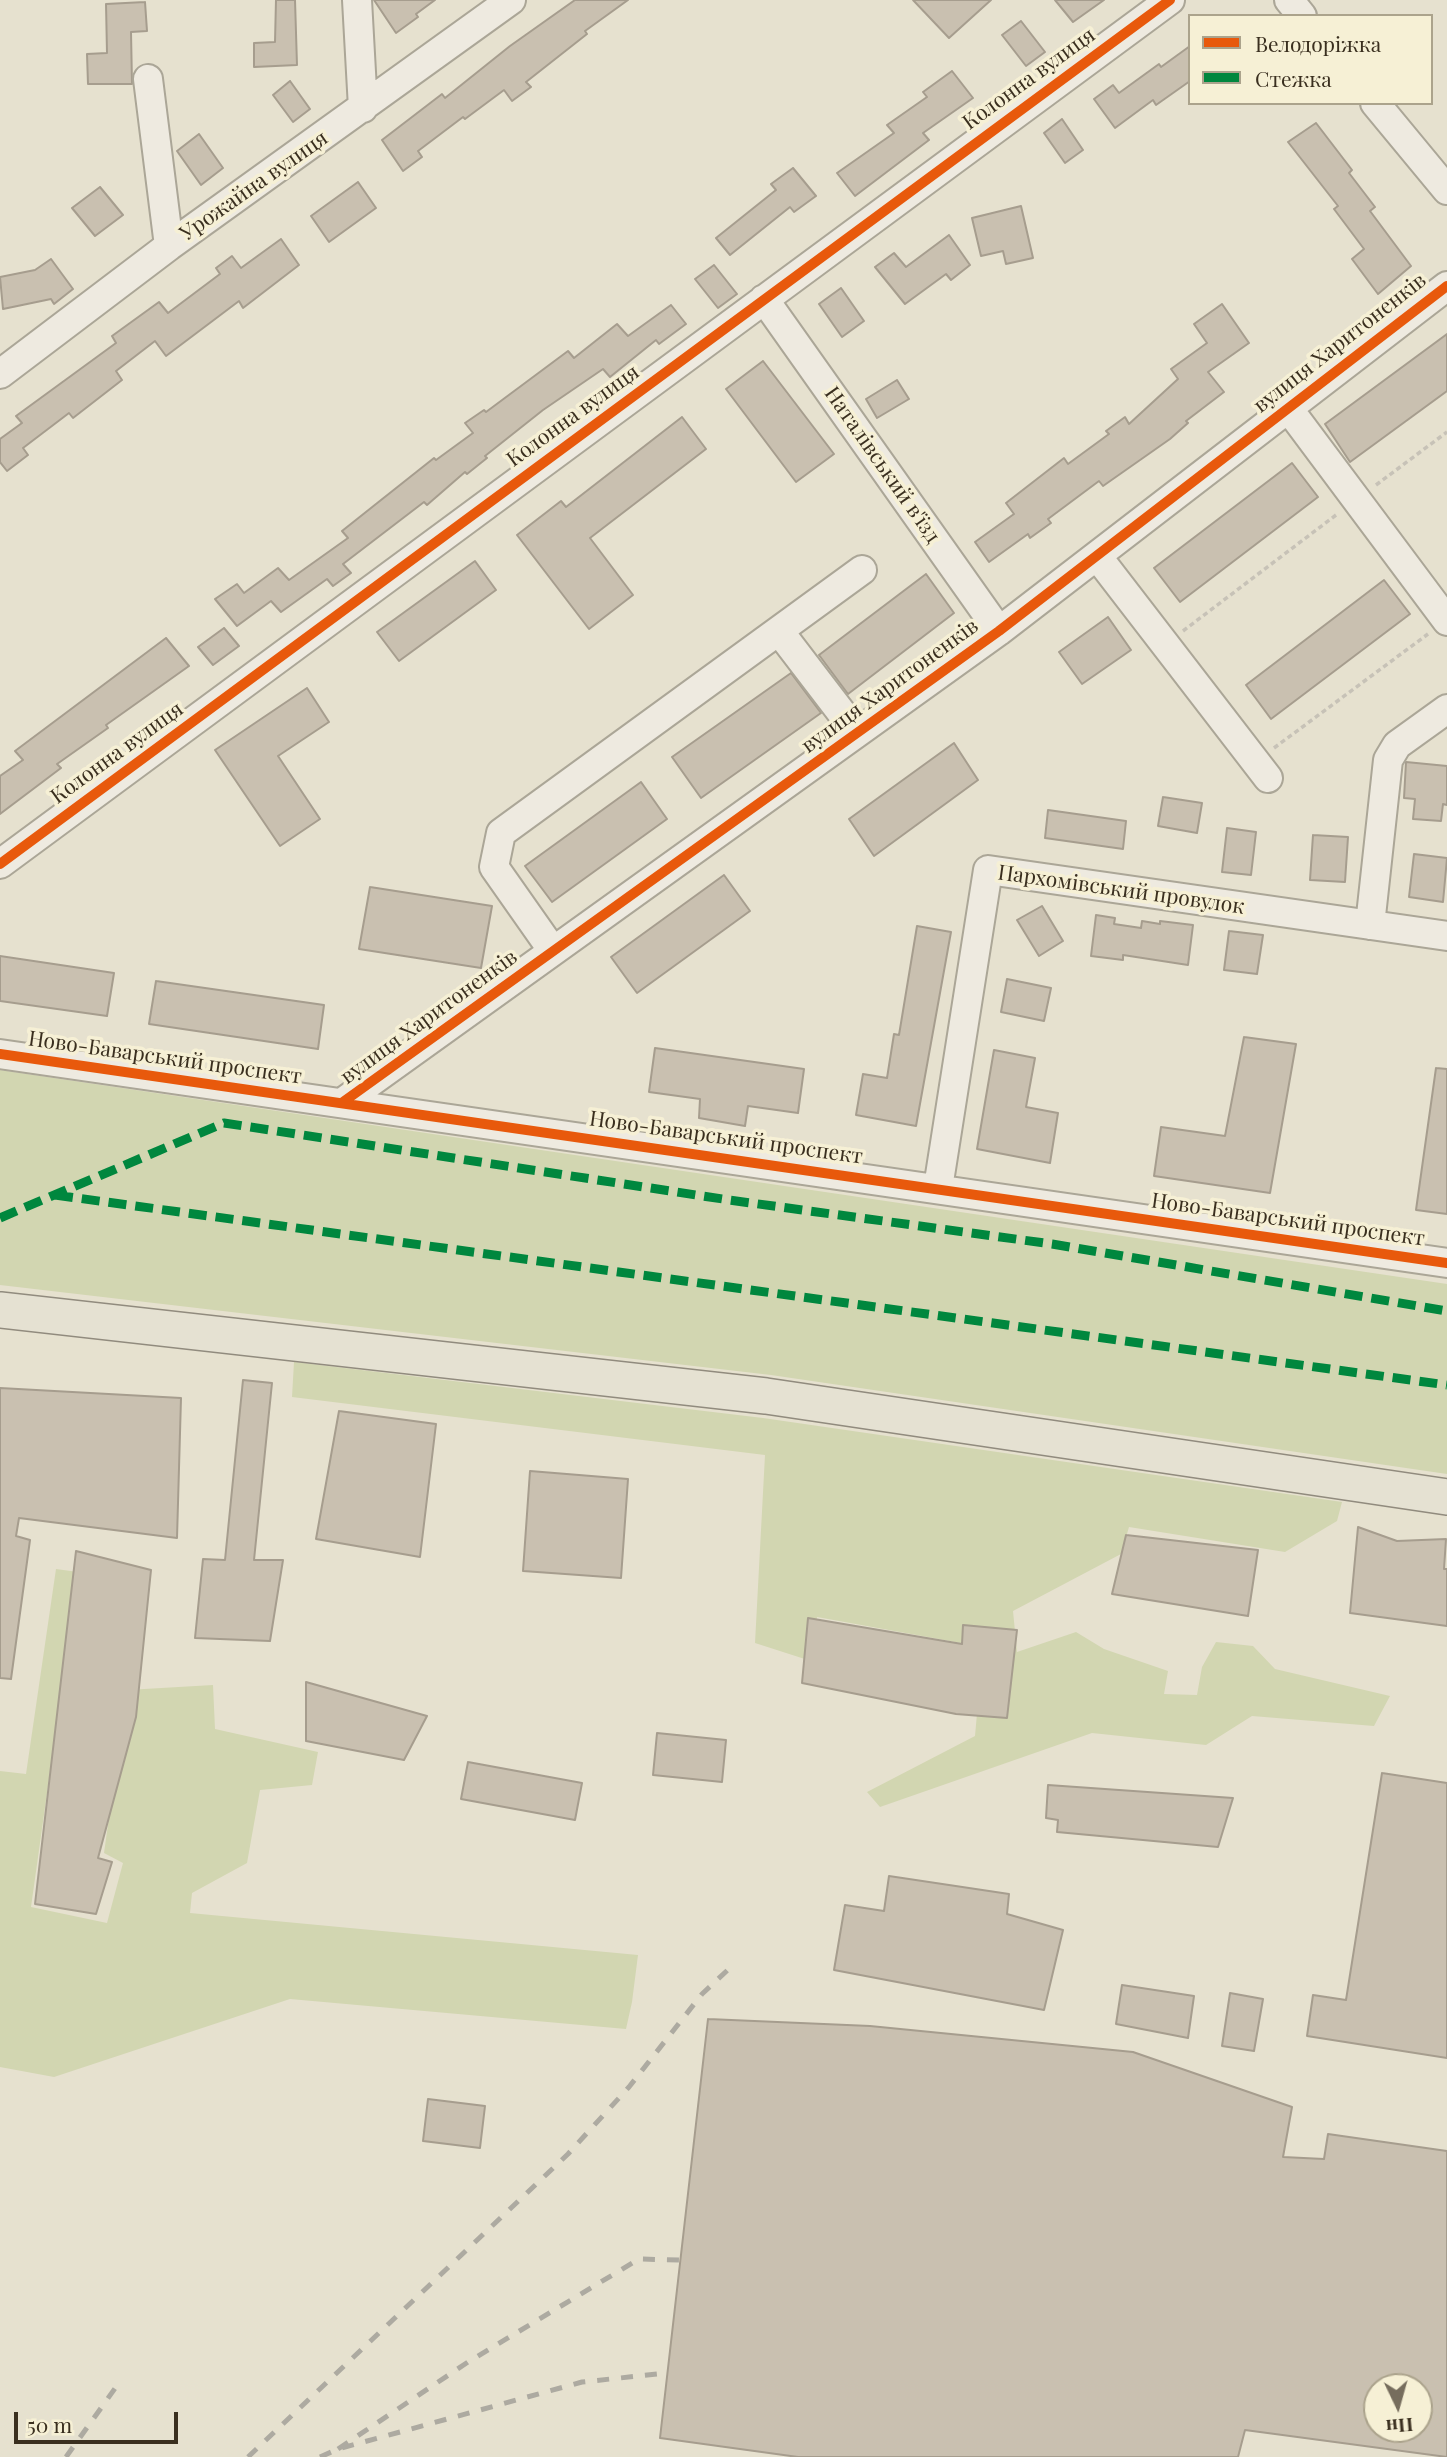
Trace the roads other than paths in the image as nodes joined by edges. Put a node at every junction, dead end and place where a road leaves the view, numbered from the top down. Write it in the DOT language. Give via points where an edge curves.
graph roads {
  1 [pos="357,0"];
  2 [pos="511,0"];
  3 [pos="1170,0"];
  4 [pos="1289,0"];
  5 [pos="1300,14"];
  6 [pos="148,79"];
  7 [pos="1377,105"];
  8 [pos="363,108"];
  9 [pos="1447,190"];
  10 [pos="170,246"];
  11 [pos="1447,286"];
  12 [pos="764,299"];
  13 [pos="0,374"];
  14 [pos="1288,408"];
  15 [pos="1097,556"];
  16 [pos="862,570"];
  17 [pos="1447,621"];
  18 [pos="779,631"];
  19 [pos="999,631"];
  20 [pos="1447,709"];
  21 [pos="857,733"];
  22 [pos="1262,770"];
  23 [pos="0,864"];
  24 [pos="1370,925"];
  25 [pos="1447,936"];
  26 [pos="553,951"];
  27 [pos="0,1054"];
  28 [pos="343,1102"];
  29 [pos="938,1188"];
  30 [pos="1447,1264"];
  31 [pos="0,1310"];
  32 [pos="1447,1497"];
  1 -- 8 [label="street"];
  2 -- 8 [label="street, Урожайна вулиця"];
  3 -- 12 [label="street, Колонна вулиця"];
  4 -- 5 [label="street"];
  6 -- 10 [label="street"];
  7 -- 9 [label="street"];
  8 -- 10 [label="street, Урожайна вулиця"];
  10 -- 13 [label="street, Урожайна вулиця"];
  11 -- 14 [label="street, вулиця Харитоненків"];
  12 -- 19 [label="street, Наталівський в'їзд"];
  12 -- 23 [label="street, Колонна вулиця"];
  14 -- 15 [label="street, вулиця Харитоненків"];
  14 -- 17 [label="street"];
  15 -- 19 [label="street, вулиця Харитоненків"];
  15 -- 22 [label="street"];
  16 -- 18 [label="street"];
  18 -- 21 [label="street"];
  18 -- 26 [label="street" via="501,834 494,867"];
  19 -- 21 [label="street, вулиця Харитоненків"];
  20 -- 24 [label="street" via="1397,745 1388,760"];
  21 -- 26 [label="street, вулиця Харитоненків"];
  24 -- 25 [label="street, Пархомівський провулок"];
  24 -- 29 [label="street, Пархомівський провулок" via="988,870"];
  26 -- 28 [label="street, вулиця Харитоненків"];
  27 -- 28 [label="street, Ново-Баварський проспект"];
  28 -- 29 [label="street, Ново-Баварський проспект"];
  29 -- 30 [label="street, Ново-Баварський проспект"];
  31 -- 32 [label="main road" via="766,1396"];
}
